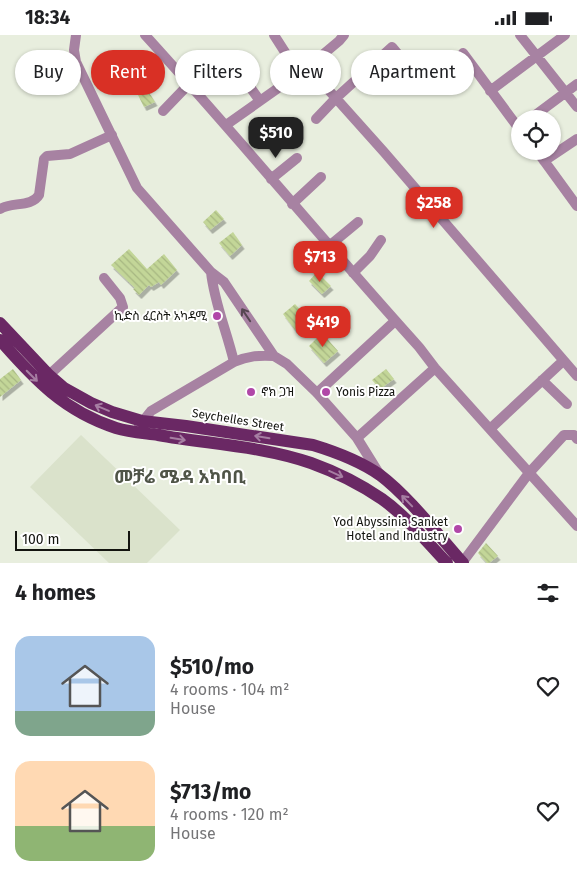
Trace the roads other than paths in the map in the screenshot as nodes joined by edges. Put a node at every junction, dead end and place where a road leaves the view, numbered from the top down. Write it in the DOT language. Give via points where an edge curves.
graph roads {
  1 [pos="76,35"];
  2 [pos="145,35"];
  3 [pos="274,35"];
  4 [pos="344,35"];
  5 [pos="520,35"];
  6 [pos="565,35"];
  7 [pos="284,50"];
  8 [pos="328,50"];
  9 [pos="538,56"];
  10 [pos="474,68"];
  11 [pos="175,70"];
  12 [pos="351,84"];
  13 [pos="577,85"];
  14 [pos="490,91"];
  15 [pos="566,93"];
  16 [pos="270,94"];
  17 [pos="178,95"];
  18 [pos="198,95"];
  19 [pos="256,95"];
  20 [pos="333,95"];
  21 [pos="336,98"];
  22 [pos="260,101"];
  23 [pos="577,107"];
  24 [pos="542,110"];
  25 [pos="163,111"];
  26 [pos="511,118"];
  27 [pos="316,119"];
  28 [pos="226,125"];
  29 [pos="112,135"];
  30 [pos="577,139"];
  31 [pos="297,158"];
  32 [pos="544,161"];
  33 [pos="321,177"];
  34 [pos="271,179"];
  35 [pos="574,195"];
  36 [pos="292,204"];
  37 [pos="577,206"];
  38 [pos="0,209"];
  39 [pos="358,221"];
  40 [pos="381,240"];
  41 [pos="329,246"];
  42 [pos="211,272"];
  43 [pos="353,273"];
  44 [pos="104,278"];
  45 [pos="395,321"];
  46 [pos="0,323"];
  47 [pos="0,340"];
  48 [pos="274,356"];
  49 [pos="563,361"];
  50 [pos="234,362"];
  51 [pos="435,368"];
  52 [pos="49,375"];
  53 [pos="577,376"];
  54 [pos="542,380"];
  55 [pos="317,393"];
  56 [pos="567,404"];
  57 [pos="139,426"];
  58 [pos="490,428"];
  59 [pos="357,438"];
  60 [pos="577,439"];
  61 [pos="529,473"];
  62 [pos="380,475"];
  63 [pos="577,526"];
  64 [pos="447,563"];
  65 [pos="462,563"];
  1 -- 29 [label="street" via="76,62"];
  2 -- 11 [label="street"];
  3 -- 7 [label="street"];
  4 -- 8 [label="street"];
  5 -- 9 [label="street"];
  6 -- 9 [label="street"];
  9 -- 14 [label="street"];
  9 -- 15 [label="street"];
  10 -- 14 [label="street"];
  12 -- 21 [label="street"];
  13 -- 15 [label="street"];
  14 -- 26 [label="street"];
  15 -- 23 [label="street"];
  15 -- 24 [label="street"];
  16 -- 22 [label="street"];
  17 -- 25 [label="street"];
  18 -- 28 [label="street"];
  19 -- 22 [label="street"];
  20 -- 21 [label="street"];
  21 -- 27 [label="street"];
  21 -- 49 [label="street"];
  22 -- 28 [label="street"];
  28 -- 34 [label="street"];
  29 -- 38 [label="street" via="70,154 47,156 37,198"];
  29 -- 42 [label="street" via="138,188"];
  30 -- 32 [label="street"];
  31 -- 34 [label="street"];
  32 -- 35 [label="street"];
  33 -- 36 [label="street"];
  34 -- 36 [label="street"];
  35 -- 37 [label="street"];
  36 -- 41 [label="street"];
  39 -- 41 [label="street"];
  40 -- 43 [label="street"];
  41 -- 43 [label="street"];
  48 -- 42 [label="street, one-way" via="224,282"];
  42 -- 50 [label="street" via="213,290"];
  43 -- 45 [label="street"];
  44 -- 52 [label="street" via="123,307"];
  45 -- 51 [label="street"];
  45 -- 55 [label="street"];
  46 -- 52 [label="main road, Seychelles Street"];
  47 -- 57 [label="main road, Seychelles Street, one-way" via="31,375 64,402 117,428"];
  48 -- 50 [label="street" via="254,355"];
  48 -- 55 [label="street"];
  49 -- 53 [label="street"];
  49 -- 54 [label="street"];
  50 -- 57 [label="street" via="151,411"];
  51 -- 58 [label="street"];
  51 -- 59 [label="street"];
  57 -- 52 [label="main road, Seychelles Street, one-way" via="64,388"];
  54 -- 56 [label="street"];
  54 -- 58 [label="street"];
  55 -- 59 [label="street"];
  62 -- 57 [label="main road, Seychelles Street, one-way" via="348,458 312,445 186,426"];
  57 -- 64 [label="main road, Seychelles Street, one-way" via="282,455 336,474 383,500"];
  58 -- 61 [label="street"];
  59 -- 62 [label="street"];
  60 -- 61 [label="street" via="574,435 564,435"];
  61 -- 63 [label="street"];
  61 -- 65 [label="street"];
  65 -- 62 [label="main road, Seychelles Street, one-way"];
}
